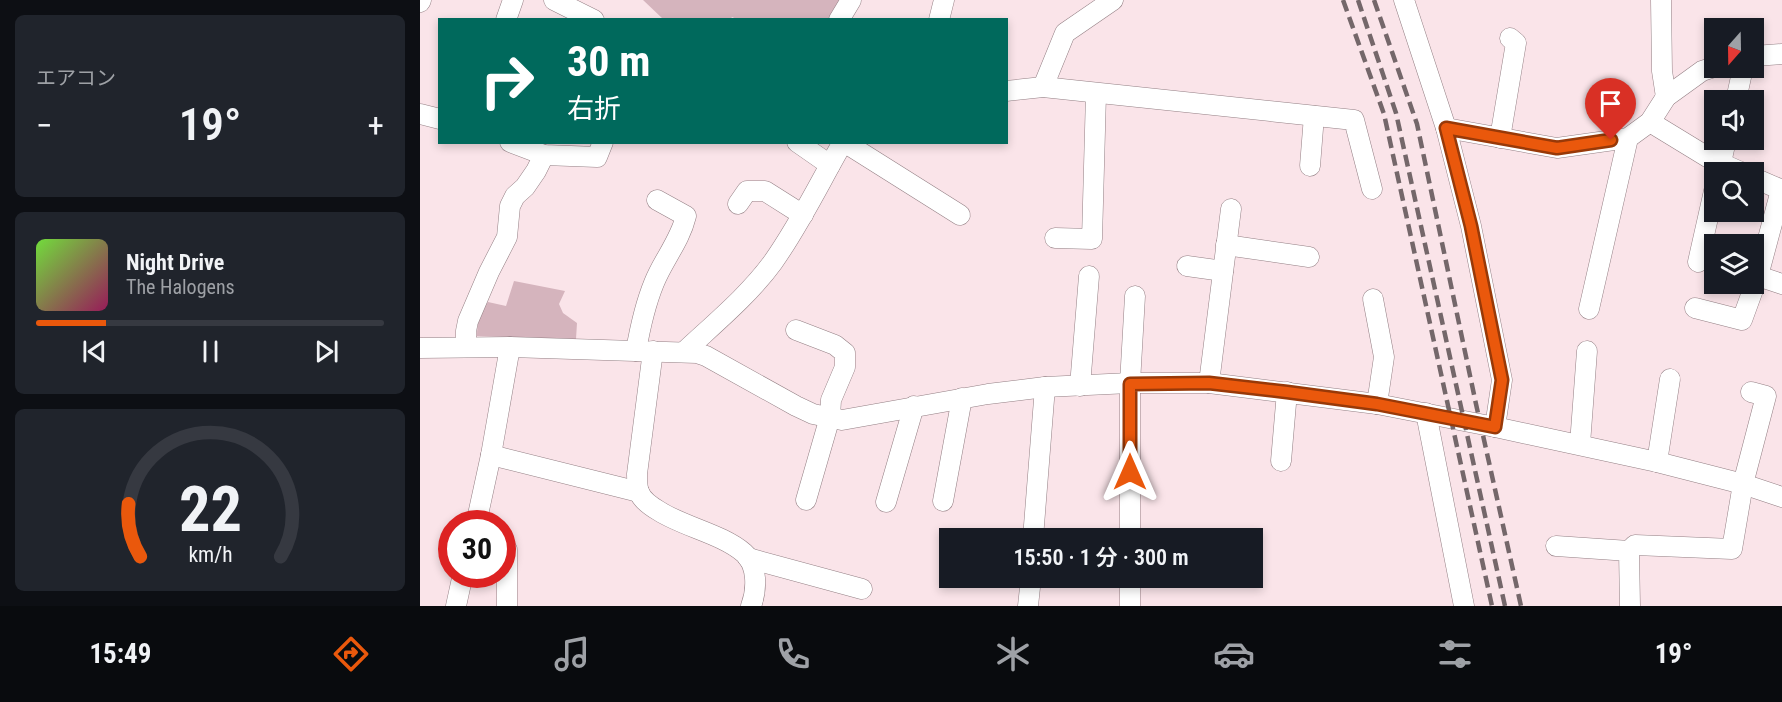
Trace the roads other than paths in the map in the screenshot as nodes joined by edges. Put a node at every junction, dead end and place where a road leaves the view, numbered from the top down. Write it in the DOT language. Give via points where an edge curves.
graph roads {
  1 [pos="513,0"];
  2 [pos="554,0"];
  3 [pos="851,0"];
  4 [pos="944,0"];
  5 [pos="1113,0"];
  6 [pos="1404,0"];
  7 [pos="1662,0"];
  8 [pos="507,18"];
  9 [pos="590,18"];
  10 [pos="839,18"];
  11 [pos="940,18"];
  12 [pos="1510,38"];
  13 [pos="1782,54"];
  14 [pos="1764,55"];
  15 [pos="1704,70"];
  16 [pos="1042,87"];
  17 [pos="1008,91"];
  18 [pos="1096,94"];
  19 [pos="1666,97"];
  20 [pos="420,114"];
  21 [pos="1314,116"];
  22 [pos="438,118"];
  23 [pos="1650,122"];
  24 [pos="1446,128"];
  25 [pos="1500,138"];
  26 [pos="1628,138"];
  27 [pos="515,144"];
  28 [pos="602,144"];
  29 [pos="800,144"];
  30 [pos="843,144"];
  31 [pos="847,144"];
  32 [pos="544,155"];
  33 [pos="1713,162"];
  34 [pos="830,165"];
  35 [pos="1310,166"];
  36 [pos="1764,182"];
  37 [pos="1372,189"];
  38 [pos="1782,190"];
  39 [pos="657,200"];
  40 [pos="738,204"];
  41 [pos="1231,209"];
  42 [pos="803,215"];
  43 [pos="960,215"];
  44 [pos="1707,222"];
  45 [pos="1055,238"];
  46 [pos="1226,245"];
  47 [pos="1764,254"];
  48 [pos="1309,257"];
  49 [pos="1698,262"];
  50 [pos="1187,266"];
  51 [pos="1223,271"];
  52 [pos="1089,276"];
  53 [pos="1764,278"];
  54 [pos="1782,284"];
  55 [pos="1751,294"];
  56 [pos="1136,296"];
  57 [pos="1373,299"];
  58 [pos="1695,308"];
  59 [pos="1589,309"];
  60 [pos="796,330"];
  61 [pos="466,347"];
  62 [pos="510,347"];
  63 [pos="420,348"];
  64 [pos="645,351"];
  65 [pos="685,351"];
  66 [pos="1587,351"];
  67 [pos="1670,379"];
  68 [pos="1209,383"];
  69 [pos="1130,384"];
  70 [pos="1080,386"];
  71 [pos="1045,387"];
  72 [pos="1287,392"];
  73 [pos="1751,392"];
  74 [pos="962,398"];
  75 [pos="1377,404"];
  76 [pos="914,406"];
  77 [pos="1426,413"];
  78 [pos="830,417"];
  79 [pos="1495,427"];
  80 [pos="1580,444"];
  81 [pos="491,455"];
  82 [pos="1281,461"];
  83 [pos="1657,462"];
  84 [pos="1743,484"];
  85 [pos="639,492"];
  86 [pos="1782,497"];
  87 [pos="806,500"];
  88 [pos="943,501"];
  89 [pos="885,502"];
  90 [pos="479,510"];
  91 [pos="1035,528"];
  92 [pos="1130,528"];
  93 [pos="1556,546"];
  94 [pos="1629,551"];
  95 [pos="748,558"];
  96 [pos="460,588"];
  97 [pos="507,588"];
  98 [pos="1029,588"];
  99 [pos="1130,588"];
  100 [pos="862,589"];
  101 [pos="456,606"];
  102 [pos="507,606"];
  103 [pos="752,606"];
  104 [pos="1028,606"];
  105 [pos="1130,606"];
  106 [pos="1464,606"];
  107 [pos="1630,606"];
  1 -- 8 [label="street"];
  2 -- 9 [label="street"];
  3 -- 10 [label="street"];
  4 -- 11 [label="street"];
  5 -- 16 [label="street" via="1065,33"];
  6 -- 24 [label="street"];
  7 -- 19 [label="street"];
  12 -- 25 [label="street" via="1516,43"];
  13 -- 14 [label="street"];
  15 -- 19 [label="street"];
  16 -- 17 [label="street"];
  16 -- 18 [label="street"];
  18 -- 21 [label="street"];
  18 -- 45 [label="street" via="1092,239"];
  19 -- 23 [label="street"];
  20 -- 22 [label="street"];
  21 -- 35 [label="street"];
  21 -- 37 [label="street" via="1354,120"];
  23 -- 26 [label="street"];
  23 -- 33 [label="street"];
  24 -- 25 [label="street"];
  24 -- 79 [label="street" via="1471,226 1502,380"];
  25 -- 26 [label="street" via="1557,148"];
  26 -- 59 [label="street"];
  27 -- 32 [label="street"];
  28 -- 32 [label="street" via="597,157"];
  29 -- 34 [label="street"];
  30 -- 34 [label="street"];
  31 -- 43 [label="street"];
  32 -- 61 [label="street" via="510,206 507,237 468,321"];
  34 -- 42 [label="street"];
  36 -- 38 [label="street"];
  38 -- 47 [label="street"];
  39 -- 64 [label="street" via="686,216 682,231 654,281 643,314"];
  40 -- 42 [label="street" via="747,191 765,191"];
  41 -- 46 [label="street"];
  42 -- 65 [label="street" via="771,264"];
  44 -- 49 [label="street"];
  46 -- 48 [label="street"];
  46 -- 51 [label="street"];
  50 -- 51 [label="street"];
  51 -- 68 [label="street"];
  52 -- 70 [label="street"];
  53 -- 54 [label="street"];
  55 -- 58 [label="street" via="1742,320"];
  56 -- 69 [label="street"];
  57 -- 75 [label="street" via="1384,357"];
  60 -- 78 [label="street" via="845,353 845,367 831,400"];
  61 -- 62 [label="street"];
  61 -- 63 [label="street"];
  62 -- 64 [label="street"];
  62 -- 81 [label="street"];
  64 -- 65 [label="street"];
  64 -- 85 [label="street"];
  65 -- 78 [label="street" via="706,356 813,414"];
  66 -- 80 [label="street"];
  67 -- 83 [label="street"];
  68 -- 69 [label="street"];
  68 -- 72 [label="street"];
  69 -- 70 [label="street"];
  69 -- 92 [label="street"];
  70 -- 71 [label="street"];
  71 -- 74 [label="street"];
  71 -- 91 [label="street"];
  72 -- 75 [label="street"];
  72 -- 82 [label="street"];
  73 -- 84 [label="street" via="1766,396"];
  74 -- 76 [label="street"];
  74 -- 88 [label="street"];
  75 -- 77 [label="street"];
  76 -- 78 [label="street" via="842,420"];
  76 -- 89 [label="street"];
  77 -- 79 [label="street"];
  77 -- 106 [label="street"];
  78 -- 87 [label="street"];
  79 -- 80 [label="street"];
  80 -- 83 [label="street"];
  81 -- 85 [label="street"];
  81 -- 90 [label="street"];
  83 -- 84 [label="street"];
  84 -- 86 [label="street"];
  84 -- 94 [label="street" via="1732,549 1635,545"];
  85 -- 95 [label="street" via="664,514 731,544"];
  93 -- 94 [label="street"];
  94 -- 107 [label="street"];
  95 -- 100 [label="street"];
  95 -- 103 [label="street" via="756,585"];
  96 -- 101 [label="street"];
  97 -- 102 [label="street"];
  98 -- 104 [label="street"];
  99 -- 105 [label="street"];
}
